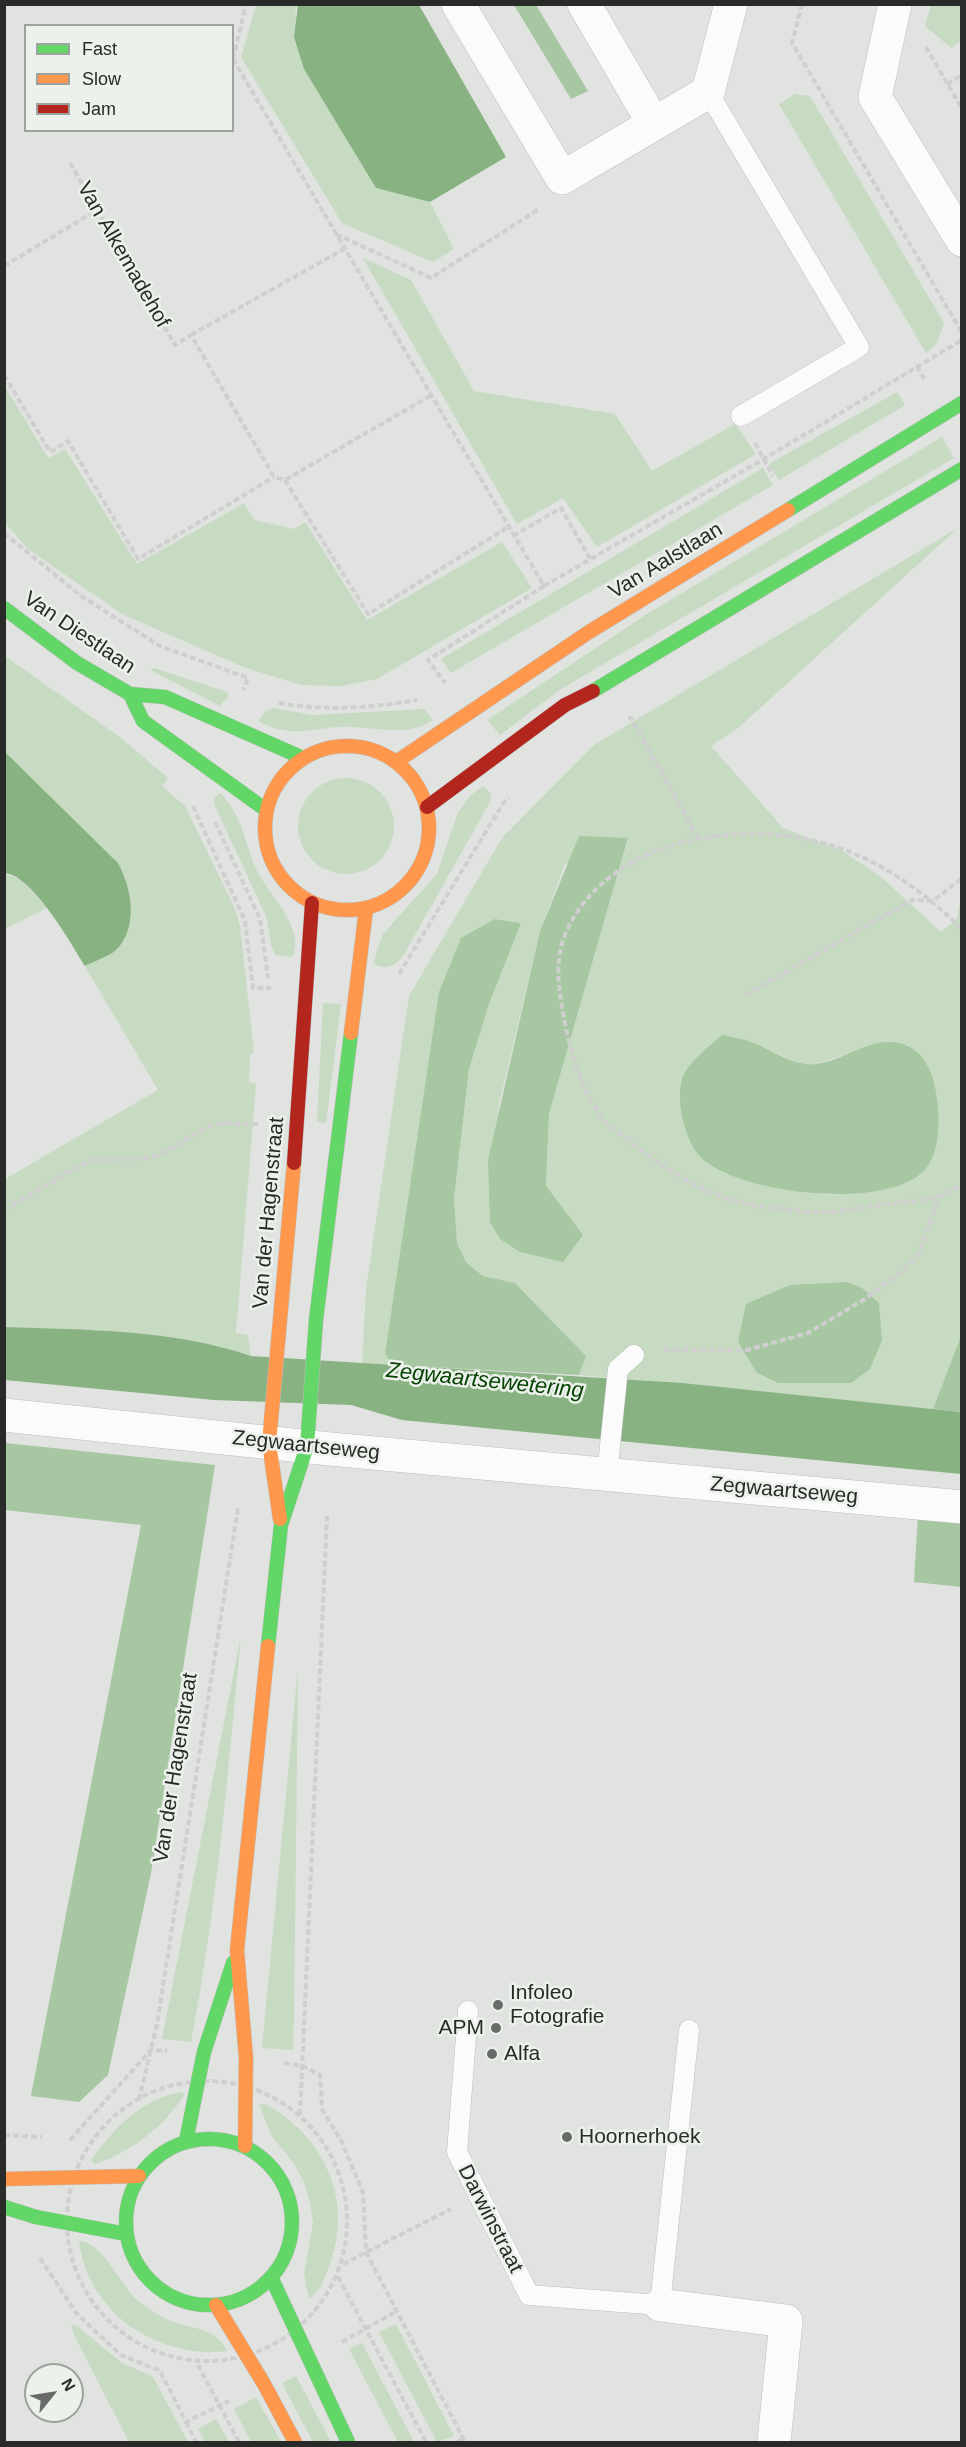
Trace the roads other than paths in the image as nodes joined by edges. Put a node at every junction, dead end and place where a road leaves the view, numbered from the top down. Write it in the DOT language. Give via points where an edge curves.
graph roads {
  1 [pos="458,4"];
  2 [pos="584,4"];
  3 [pos="730,4"];
  4 [pos="895,4"];
  5 [pos="708,92"];
  6 [pos="654,124"];
  7 [pos="962,240"];
  8 [pos="962,403"];
  9 [pos="741,416"];
  10 [pos="962,469"];
  11 [pos="4,608"];
  12 [pos="130,694"];
  13 [pos="303,758"];
  14 [pos="396,762"];
  15 [pos="427,807"];
  16 [pos="266,810"];
  17 [pos="312,903"];
  18 [pos="366,909"];
  19 [pos="634,1355"];
  20 [pos="4,1415"];
  21 [pos="270,1432"];
  22 [pos="309,1434"];
  23 [pos="610,1460"];
  24 [pos="962,1507"];
  25 [pos="280,1526"];
  26 [pos="237,1950"];
  27 [pos="468,2011"];
  28 [pos="689,2030"];
  29 [pos="186,2141"];
  30 [pos="245,2146"];
  31 [pos="139,2176"];
  32 [pos="4,2179"];
  33 [pos="4,2207"];
  34 [pos="126,2234"];
  35 [pos="271,2277"];
  36 [pos="216,2305"];
  37 [pos="660,2305"];
  38 [pos="295,2442"];
  39 [pos="348,2442"];
  40 [pos="774,2442"];
  1 -- 6 [label="street" via="562,178"];
  2 -- 6 [label="street"];
  3 -- 5 [label="street"];
  4 -- 7 [label="street" via="876,97"];
  5 -- 6 [label="street"];
  5 -- 9 [label="lane" via="859,347"];
  8 -- 14 [label="street, Van Aalstlaan" via="589,632"];
  10 -- 15 [label="street" via="618,678 565,705"];
  11 -- 12 [label="street, Van Diestlaan" via="77,663"];
  12 -- 13 [label="street, Van Diestlaan" via="165,697"];
  12 -- 16 [label="street, Van Diestlaan" via="143,721"];
  13 -- 14 [label="street" via="320,750 360,746"];
  13 -- 16 [label="street" via="279,780"];
  14 -- 15 [label="street" via="410,774"];
  15 -- 18 [label="street" via="427,850 418,870 405,888"];
  16 -- 17 [label="street" via="264,832 269,854 293,891"];
  17 -- 18 [label="street" via="338,910"];
  17 -- 21 [label="street, Van der Hagenstraat"];
  18 -- 22 [label="street, Van der Hagenstraat" via="316,1320"];
  19 -- 23 [label="lane" via="618,1369"];
  20 -- 21 [label="street, Zegwaartseweg"];
  21 -- 22 [label="street, Zegwaartseweg"];
  21 -- 25 [label="street, Van der Hagenstraat"];
  22 -- 23 [label="street, Zegwaartseweg"];
  22 -- 25 [label="street, Van der Hagenstraat"];
  23 -- 24 [label="street, Zegwaartseweg"];
  25 -- 26 [label="street, Van der Hagenstraat"];
  26 -- 29 [label="street, Van der Hagenstraat" via="204,2052"];
  26 -- 30 [label="street, Van der Hagenstraat" via="246,2058"];
  27 -- 37 [label="lane, Darwinstraat" via="457,2152 529,2295"];
  28 -- 37 [label="lane"];
  29 -- 30 [label="street" via="216,2138"];
  29 -- 31 [label="street" via="159,2154"];
  30 -- 35 [label="street" via="270,2164 287,2190 291,2205 293,2220 287,2251"];
  31 -- 32 [label="street"];
  31 -- 34 [label="street" via="127,2204"];
  33 -- 34 [label="street"];
  34 -- 36 [label="street" via="137,2263 157,2287 185,2302"];
  35 -- 36 [label="street" via="247,2296"];
  35 -- 39 [label="street"];
  36 -- 38 [label="street"];
  37 -- 40 [label="street, Darwinstraat" via="786,2321"];
}
